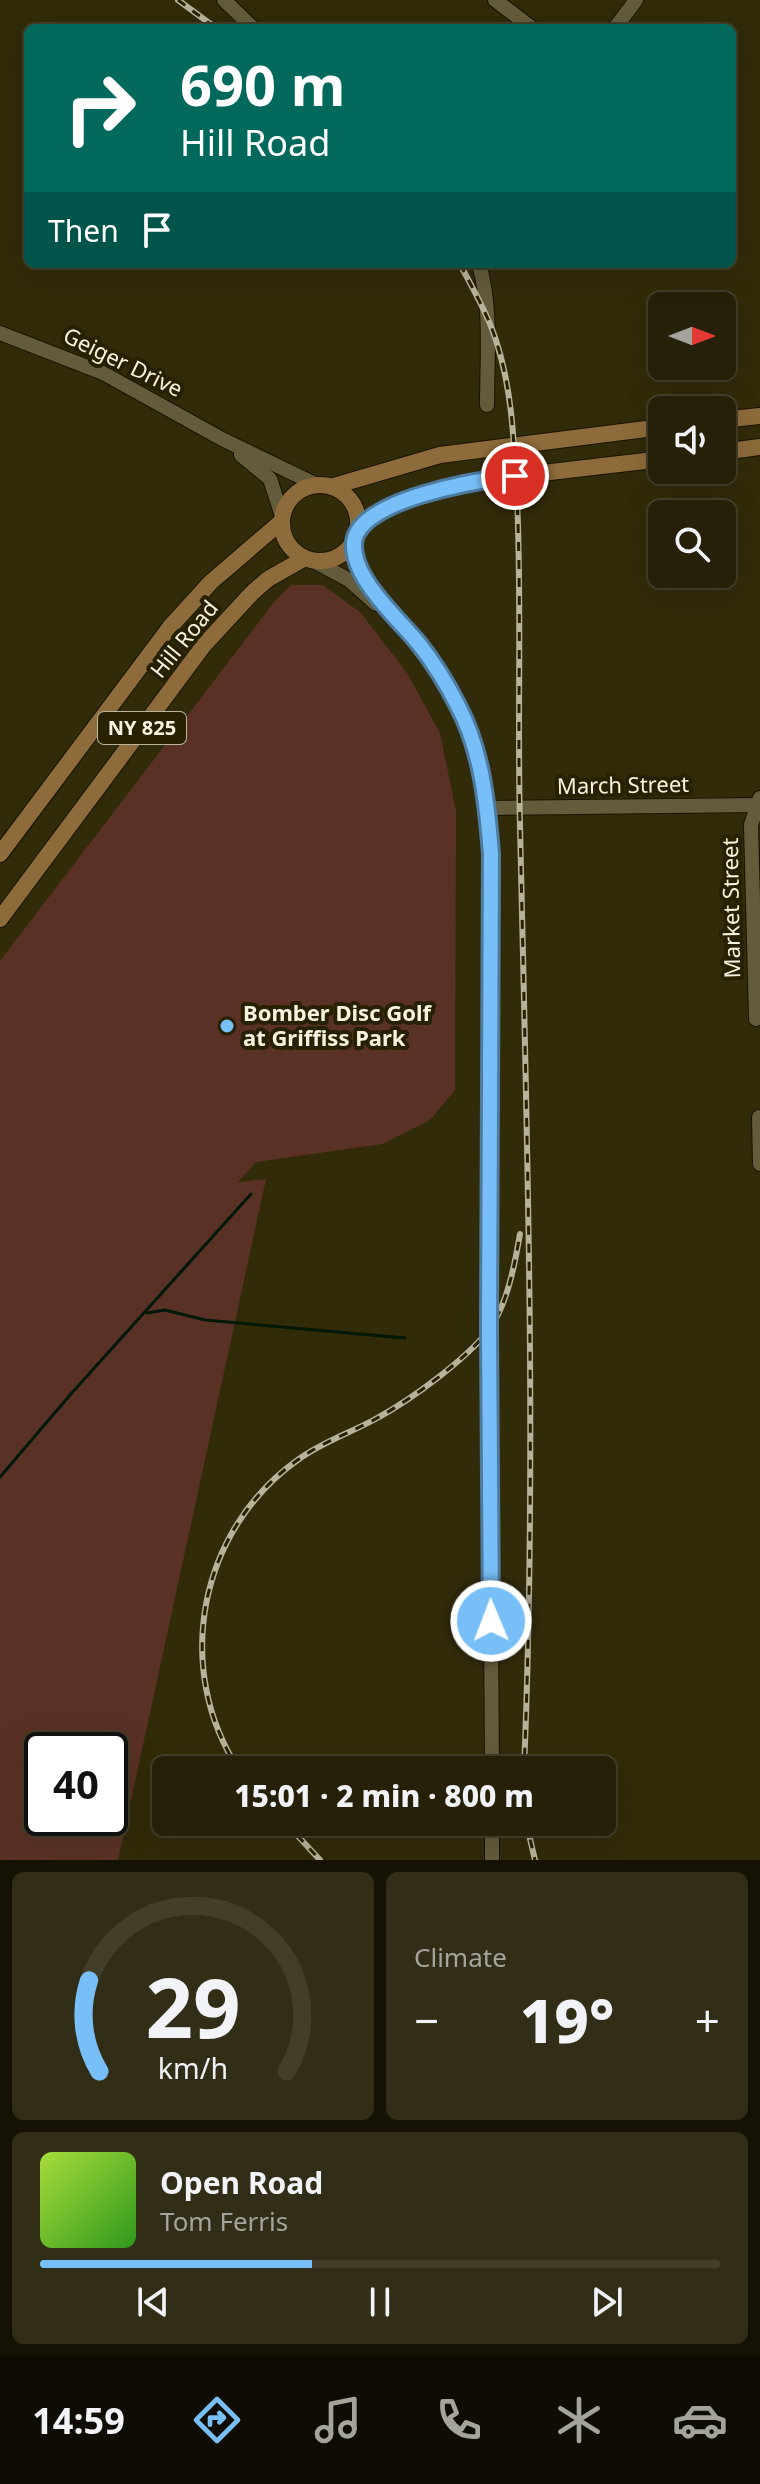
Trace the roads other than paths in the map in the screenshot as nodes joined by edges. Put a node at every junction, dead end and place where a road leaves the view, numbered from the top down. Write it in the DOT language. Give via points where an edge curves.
graph roads {
  1 [pos="224,0"];
  2 [pos="495,0"];
  3 [pos="636,0"];
  4 [pos="249,24"];
  5 [pos="527,24"];
  6 [pos="618,24"];
  7 [pos="480,268"];
  8 [pos="0,333"];
  9 [pos="487,405"];
  10 [pos="760,416"];
  11 [pos="736,419"];
  12 [pos="648,429"];
  13 [pos="222,439"];
  14 [pos="760,447"];
  15 [pos="736,450"];
  16 [pos="648,461"];
  17 [pos="315,484"];
  18 [pos="334,486"];
  19 [pos="282,518"];
  20 [pos="356,536"];
  21 [pos="310,560"];
  22 [pos="420,645"];
  23 [pos="759,803"];
  24 [pos="487,808"];
  25 [pos="0,854"];
  26 [pos="0,919"];
  27 [pos="756,1019"];
  28 [pos="759,1117"];
  29 [pos="760,1164"];
  30 [pos="492,1756"];
  31 [pos="492,1836"];
  32 [pos="492,1860"];
  1 -- 4 [label="street"];
  2 -- 5 [label="street"];
  3 -- 6 [label="street"];
  7 -- 9 [label="street" via="486,296"];
  8 -- 13 [label="street, Geiger Drive" via="103,373"];
  10 -- 11 [label="main road"];
  12 -- 18 [label="main road" via="440,455"];
  13 -- 17 [label="street, Geiger Drive"];
  13 -- 19 [label="street, Geiger Drive" via="270,479"];
  14 -- 15 [label="main road"];
  16 -- 20 [label="main road, NY 825" via="442,489 377,513"];
  17 -- 18 [label="main road"];
  17 -- 19 [label="main road, NY 825" via="294,495"];
  18 -- 20 [label="main road" via="357,509"];
  19 -- 21 [label="main road" via="288,543"];
  19 -- 25 [label="main road, Hill Road / NY 825" via="170,627"];
  20 -- 21 [label="main road, NY 825" via="337,558"];
  20 -- 22 [label="street" via="361,571"];
  21 -- 22 [label="street" via="349,580"];
  21 -- 26 [label="main road, Hill Road / NY 825" via="268,579 204,645"];
  22 -- 24 [label="street" via="468,727"];
  23 -- 24 [label="street, March Street"];
  23 -- 27 [label="street, Market Street" via="751,825"];
  24 -- 30 [label="street"];
  28 -- 29 [label="street"];
  31 -- 32 [label="street"];
}
